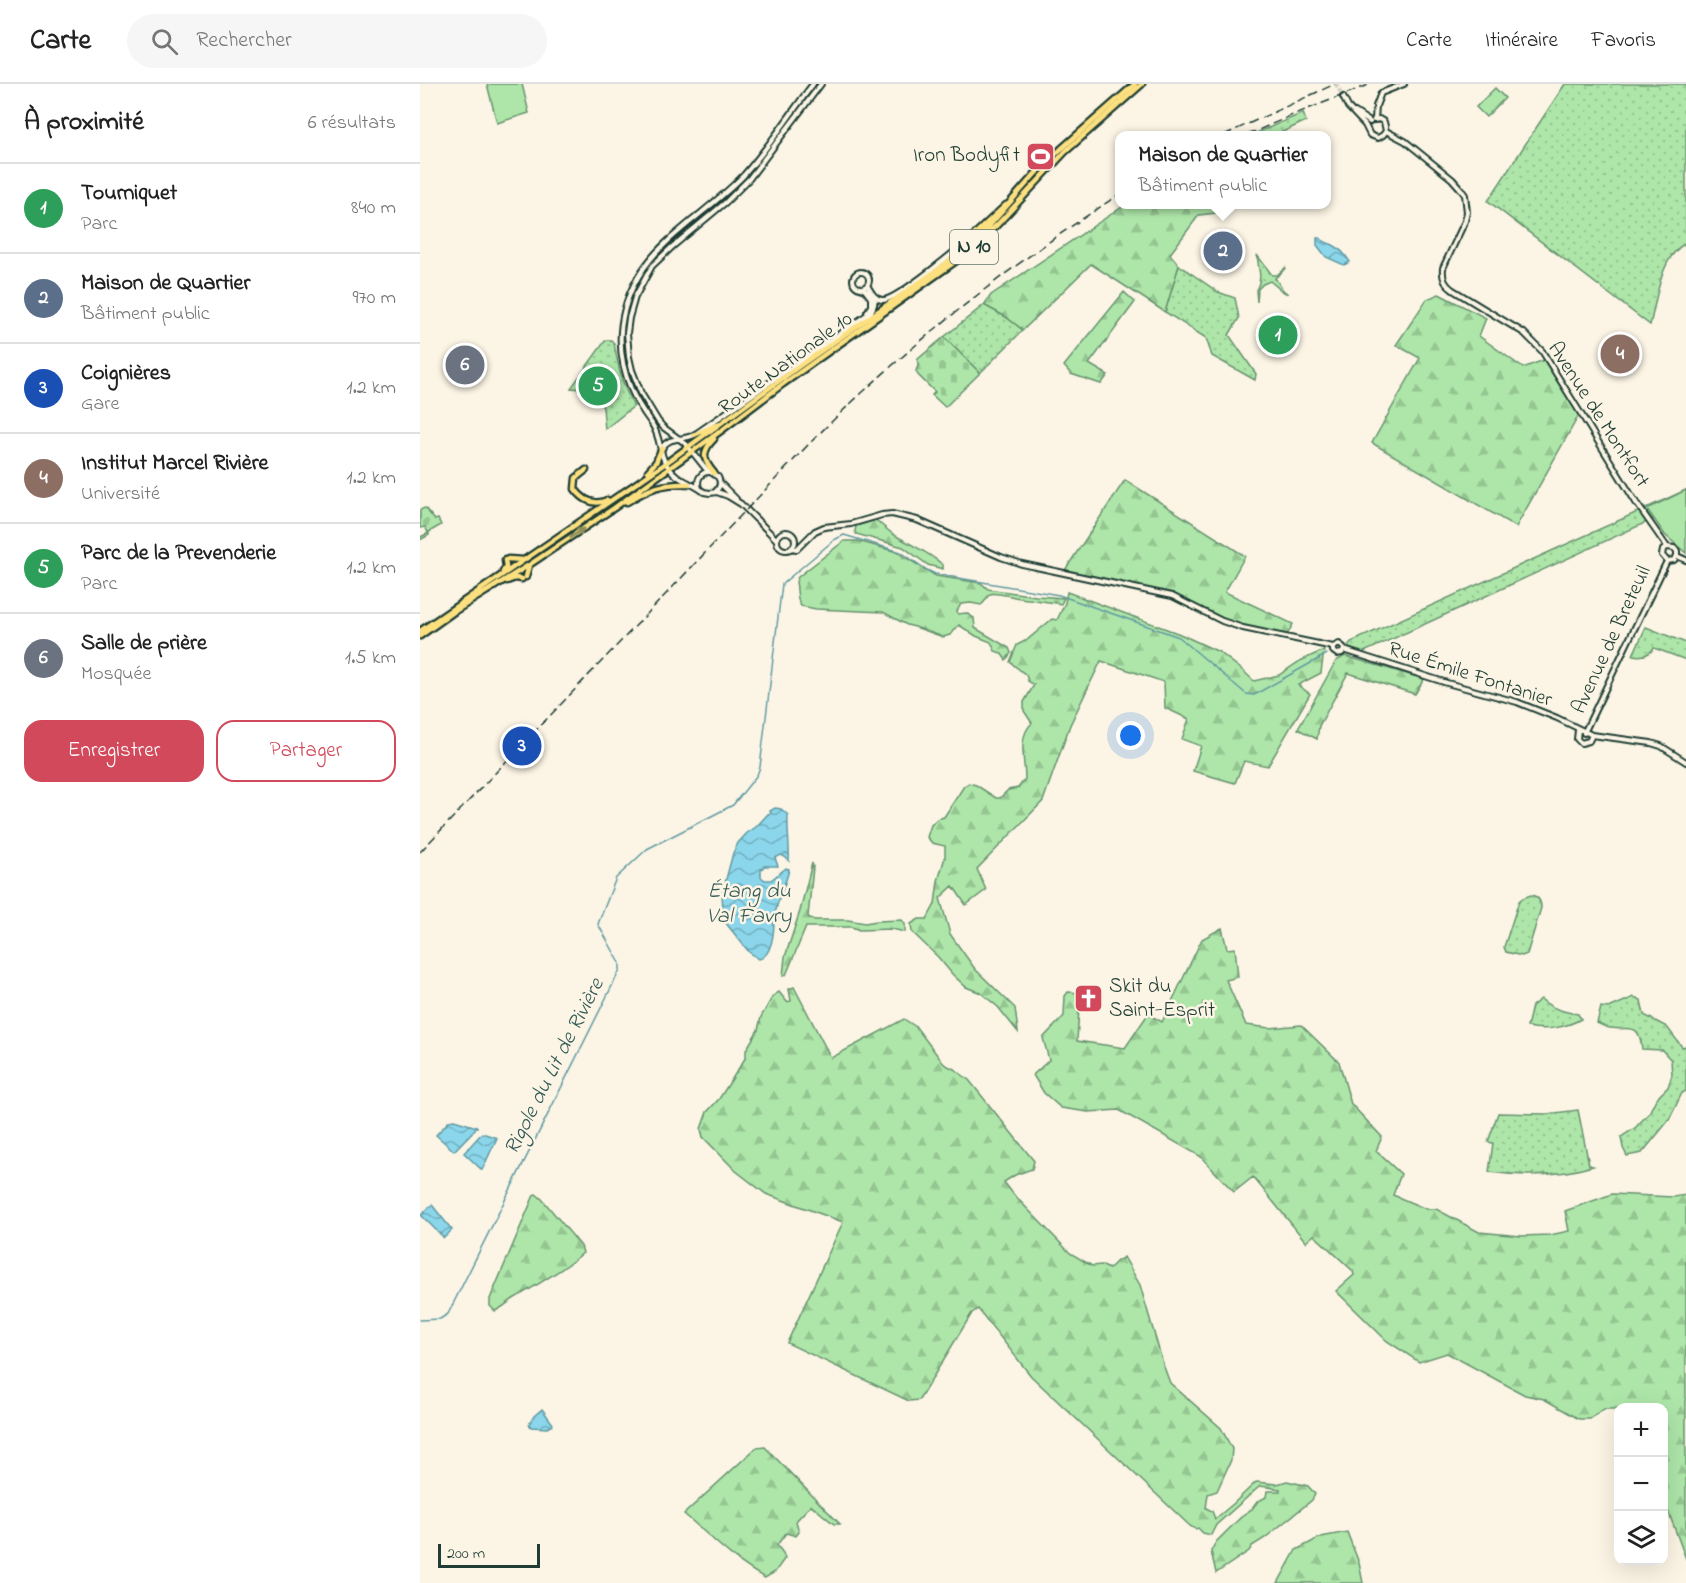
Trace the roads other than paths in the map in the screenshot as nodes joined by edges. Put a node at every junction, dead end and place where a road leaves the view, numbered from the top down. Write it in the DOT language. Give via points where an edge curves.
graph roads {
  1 [pos="813,84"];
  2 [pos="821,84"];
  3 [pos="1135,84"];
  4 [pos="1142,84"];
  5 [pos="1404,84"];
  6 [pos="1375,119"];
  7 [pos="1370,122"];
  8 [pos="1368,128"];
  9 [pos="1386,131"];
  10 [pos="1011,203"];
  11 [pos="976,233"];
  12 [pos="867,285"];
  13 [pos="860,288"];
  14 [pos="875,298"];
  15 [pos="864,315"];
  16 [pos="719,424"];
  17 [pos="722,430"];
  18 [pos="694,435"];
  19 [pos="679,439"];
  20 [pos="688,446"];
  21 [pos="662,448"];
  22 [pos="693,452"];
  23 [pos="666,463"];
  24 [pos="669,468"];
  25 [pos="586,470"];
  26 [pos="713,472"];
  27 [pos="642,478"];
  28 [pos="720,482"];
  29 [pos="689,484"];
  30 [pos="699,488"];
  31 [pos="714,492"];
  32 [pos="613,499"];
  33 [pos="741,504"];
  34 [pos="614,508"];
  35 [pos="768,529"];
  36 [pos="783,532"];
  37 [pos="777,540"];
  38 [pos="795,543"];
  39 [pos="802,544"];
  40 [pos="1667,547"];
  41 [pos="791,548"];
  42 [pos="531,555"];
  43 [pos="1677,556"];
  44 [pos="524,560"];
  45 [pos="1686,560"];
  46 [pos="1667,561"];
  47 [pos="529,565"];
  48 [pos="515,566"];
  49 [pos="517,573"];
  50 [pos="502,575"];
  51 [pos="501,582"];
  52 [pos="420,631"];
  53 [pos="420,636"];
  54 [pos="1334,647"];
  55 [pos="1344,650"];
  56 [pos="1578,730"];
  57 [pos="1584,733"];
  58 [pos="1592,735"];
  59 [pos="1686,762"];
  1 -- 21 [label="street" via="744,174 647,263 628,296 621,336 624,366 631,390"];
  2 -- 19 [label="street" via="749,179 652,266 635,297 627,333 632,370 658,421"];
  3 -- 10 [label="main road, N 10" via="1061,148"];
  4 -- 17 [label="main road, Route Nationale 10 / N 10" via="1066,151 959,259"];
  5 -- 6 [label="street" via="1381,93"];
  6 -- 7 [label="street"];
  6 -- 9 [label="street" via="1384,123"];
  7 -- 8 [label="street"];
  7 -- 8 [label="street" via="1353,111 1343,97 1351,112"];
  8 -- 9 [label="street" via="1375,138"];
  9 -- 40 [label="street, Avenue de Montfort" via="1405,141 1452,179 1465,195 1465,221 1443,268 1446,284 1524,333 1542,351"];
  10 -- 11 [label="main road"];
  10 -- 16 [label="main road, N 10" via="940,268"];
  11 -- 14 [label="street" via="892,298"];
  12 -- 13 [label="street"];
  12 -- 13 [label="street" via="867,275 857,273 853,281"];
  12 -- 14 [label="street"];
  13 -- 15 [label="street" via="872,298"];
  14 -- 15 [label="street" via="873,309"];
  15 -- 18 [label="street"];
  16 -- 18 [label="main road"];
  16 -- 20 [label="main road, N 10"];
  17 -- 22 [label="main road, Route Nationale 10 / N 10"];
  17 -- 26 [label="main road" via="705,454"];
  18 -- 19 [label="street"];
  19 -- 20 [label="street"];
  19 -- 21 [label="street" via="668,441"];
  20 -- 22 [label="street"];
  20 -- 23 [label="main road, N 10"];
  21 -- 23 [label="street"];
  21 -- 27 [label="main road"];
  22 -- 24 [label="main road, Route Nationale 10 / N 10"];
  22 -- 26 [label="street"];
  23 -- 24 [label="street"];
  23 -- 27 [label="main road, N 10"];
  24 -- 29 [label="street"];
  24 -- 34 [label="main road, Route Nationale 10 / N 10"];
  25 -- 32 [label="main road" via="575,479 580,496 594,502"];
  26 -- 28 [label="street"];
  26 -- 30 [label="street" via="704,472 699,477"];
  27 -- 32 [label="main road, N 10"];
  28 -- 31 [label="street"];
  28 -- 33 [label="street"];
  29 -- 30 [label="street"];
  29 -- 34 [label="main road" via="662,485"];
  30 -- 31 [label="street" via="706,493"];
  31 -- 33 [label="street"];
  32 -- 42 [label="main road, N 10"];
  33 -- 35 [label="street"];
  47 -- 34 [label="main road, Route Nationale 10 / N 10, one-way"];
  35 -- 36 [label="street"];
  35 -- 37 [label="street"];
  36 -- 37 [label="street"];
  36 -- 38 [label="street" via="792,534"];
  37 -- 41 [label="street" via="781,548"];
  38 -- 39 [label="street"];
  38 -- 41 [label="street"];
  39 -- 41 [label="street"];
  39 -- 54 [label="street" via="824,527 900,515 1022,564 1172,596 1243,628"];
  40 -- 43 [label="street" via="1674,548"];
  40 -- 46 [label="street" via="1662,553"];
  42 -- 44 [label="main road, N 10"];
  42 -- 49 [label="main road"];
  43 -- 45 [label="street"];
  43 -- 46 [label="street" via="1672,562"];
  44 -- 48 [label="main road, N 10"];
  44 -- 50 [label="main road" via="506,560"];
  46 -- 57 [label="street, Avenue de Breteuil"];
  47 -- 49 [label="main road, Route Nationale 10 / N 10"];
  47 -- 51 [label="main road" via="524,578"];
  48 -- 50 [label="main road, N 10"];
  48 -- 51 [label="main road"];
  49 -- 51 [label="main road, Route Nationale 10 / N 10"];
  50 -- 52 [label="main road, N 10"];
  51 -- 53 [label="main road, Route Nationale 10 / N 10"];
  54 -- 55 [label="street" via="1339,644"];
  54 -- 55 [label="street" via="1337,654"];
  55 -- 56 [label="street, Rue Émile Fontanier" via="1517,702"];
  56 -- 57 [label="street, Rue Émile Fontanier"];
  56 -- 58 [label="street" via="1577,739 1581,742 1589,741"];
  57 -- 58 [label="street, Rue Émile Fontanier"];
  58 -- 59 [label="street, Rue Émile Fontanier" via="1651,743"];
}
